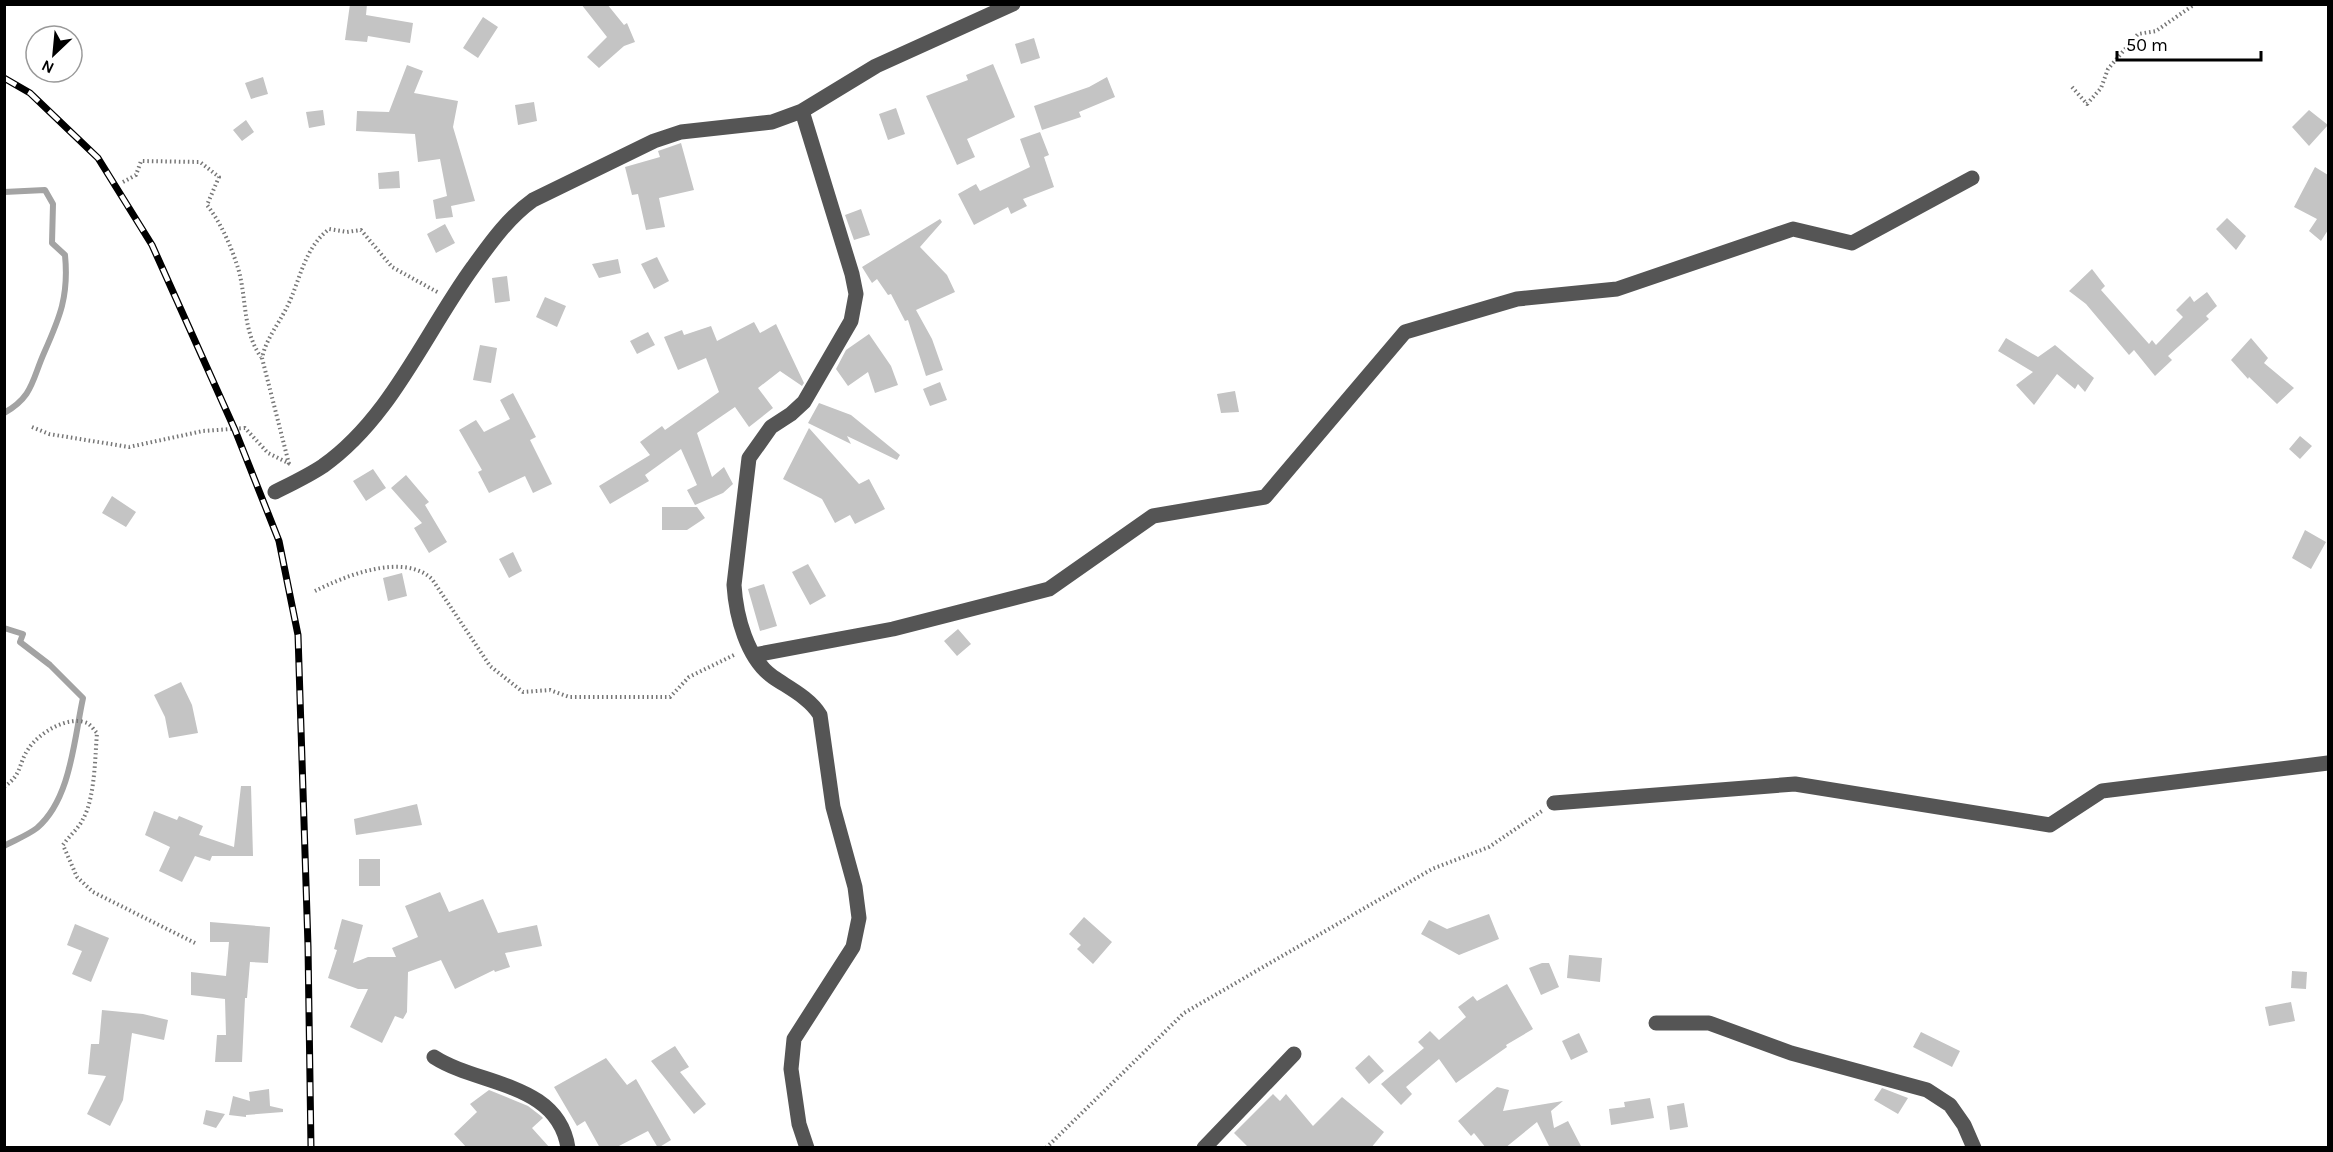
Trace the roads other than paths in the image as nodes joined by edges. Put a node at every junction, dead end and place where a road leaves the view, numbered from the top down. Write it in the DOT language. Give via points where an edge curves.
graph roads {
  1 [pos="1013,4"];
  2 [pos="802,111"];
  3 [pos="1972,178"];
  4 [pos="275,492"];
  5 [pos="754,655"];
  6 [pos="2328,763"];
  7 [pos="1554,803"];
  8 [pos="1656,1023"];
  9 [pos="1294,1054"];
  10 [pos="434,1057"];
  11 [pos="568,1148"];
  12 [pos="807,1148"];
  13 [pos="1204,1148"];
  14 [pos="1974,1148"];
  1 -- 2 [label="street" via="876,66"];
  2 -- 4 [label="street" via="772,122 681,132 654,141 516,212 450,299 392,392 352,441 317,470"];
  2 -- 5 [label="street" via="852,274 855,306 851,321 804,402 771,427 749,458 734,585 735,601"];
  3 -- 5 [label="street" via="1852,243 1793,229 1617,289 1517,299 1405,332 1265,497 1154,516 1049,589 893,629"];
  5 -- 12 [label="street" via="765,671 812,704 820,715 833,807 855,887 858,918 853,947 794,1039 791,1069 799,1124"];
  6 -- 7 [label="street" via="2102,791 2050,825 1795,784"];
  8 -- 14 [label="street" via="1709,1023 1791,1053 1927,1090 1950,1105"];
  9 -- 13 [label="street"];
  10 -- 11 [label="street" via="544,1102 561,1124"];
}
